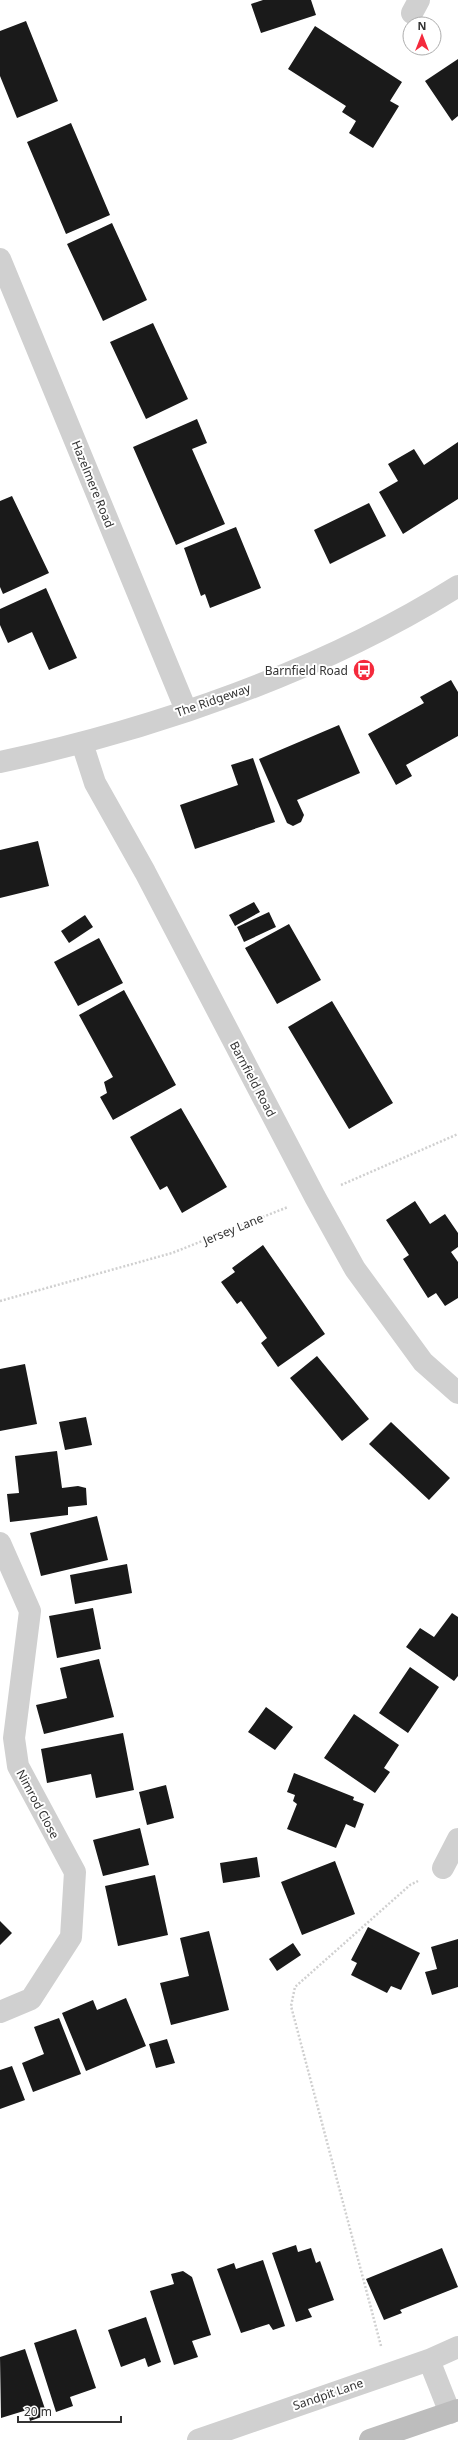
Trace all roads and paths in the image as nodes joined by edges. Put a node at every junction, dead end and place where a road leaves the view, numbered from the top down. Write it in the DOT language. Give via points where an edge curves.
graph roads {
  1 [pos="0,259"];
  2 [pos="458,586"];
  3 [pos="186,710"];
  4 [pos="82,744"];
  5 [pos="0,762"];
  6 [pos="458,1134"];
  7 [pos="315,1197"];
  8 [pos="0,1301"];
  9 [pos="458,1393"];
  10 [pos="0,1543"];
  11 [pos="458,1839"];
  12 [pos="443,1868"];
  13 [pos="0,2012"];
  14 [pos="458,2347"];
  15 [pos="429,2360"];
  16 [pos="371,2379"];
  17 [pos="454,2411"];
  18 [pos="198,2440"];
  19 [pos="370,2440"];
  1 -- 3 [label="street, Hazelmere Road"];
  2 -- 3 [label="street, The Ridgeway" via="414,614 275,679"];
  3 -- 4 [label="street, The Ridgeway"];
  4 -- 5 [label="street, The Ridgeway"];
  4 -- 7 [label="street, Barnfield Road" via="95,783 145,872"];
  6 -- 7 [label="path, Jersey Lane"];
  7 -- 8 [label="path, Jersey Lane" via="172,1253"];
  7 -- 9 [label="street, Barnfield Road" via="355,1269 423,1362"];
  10 -- 13 [label="street, Nimrod Close" via="30,1611 14,1738 18,1766 75,1872 72,1937 32,1999"];
  11 -- 12 [label="street"];
  12 -- 16 [label="path" via="410,1885 295,1987 292,2006 382,2352 364,2358"];
  14 -- 15 [label="street, Sandpit Lane"];
  15 -- 16 [label="street, Sandpit Lane"];
  15 -- 17 [label="street"];
  16 -- 18 [label="street, Sandpit Lane"];
  17 -- 19 [label="street"];
}
